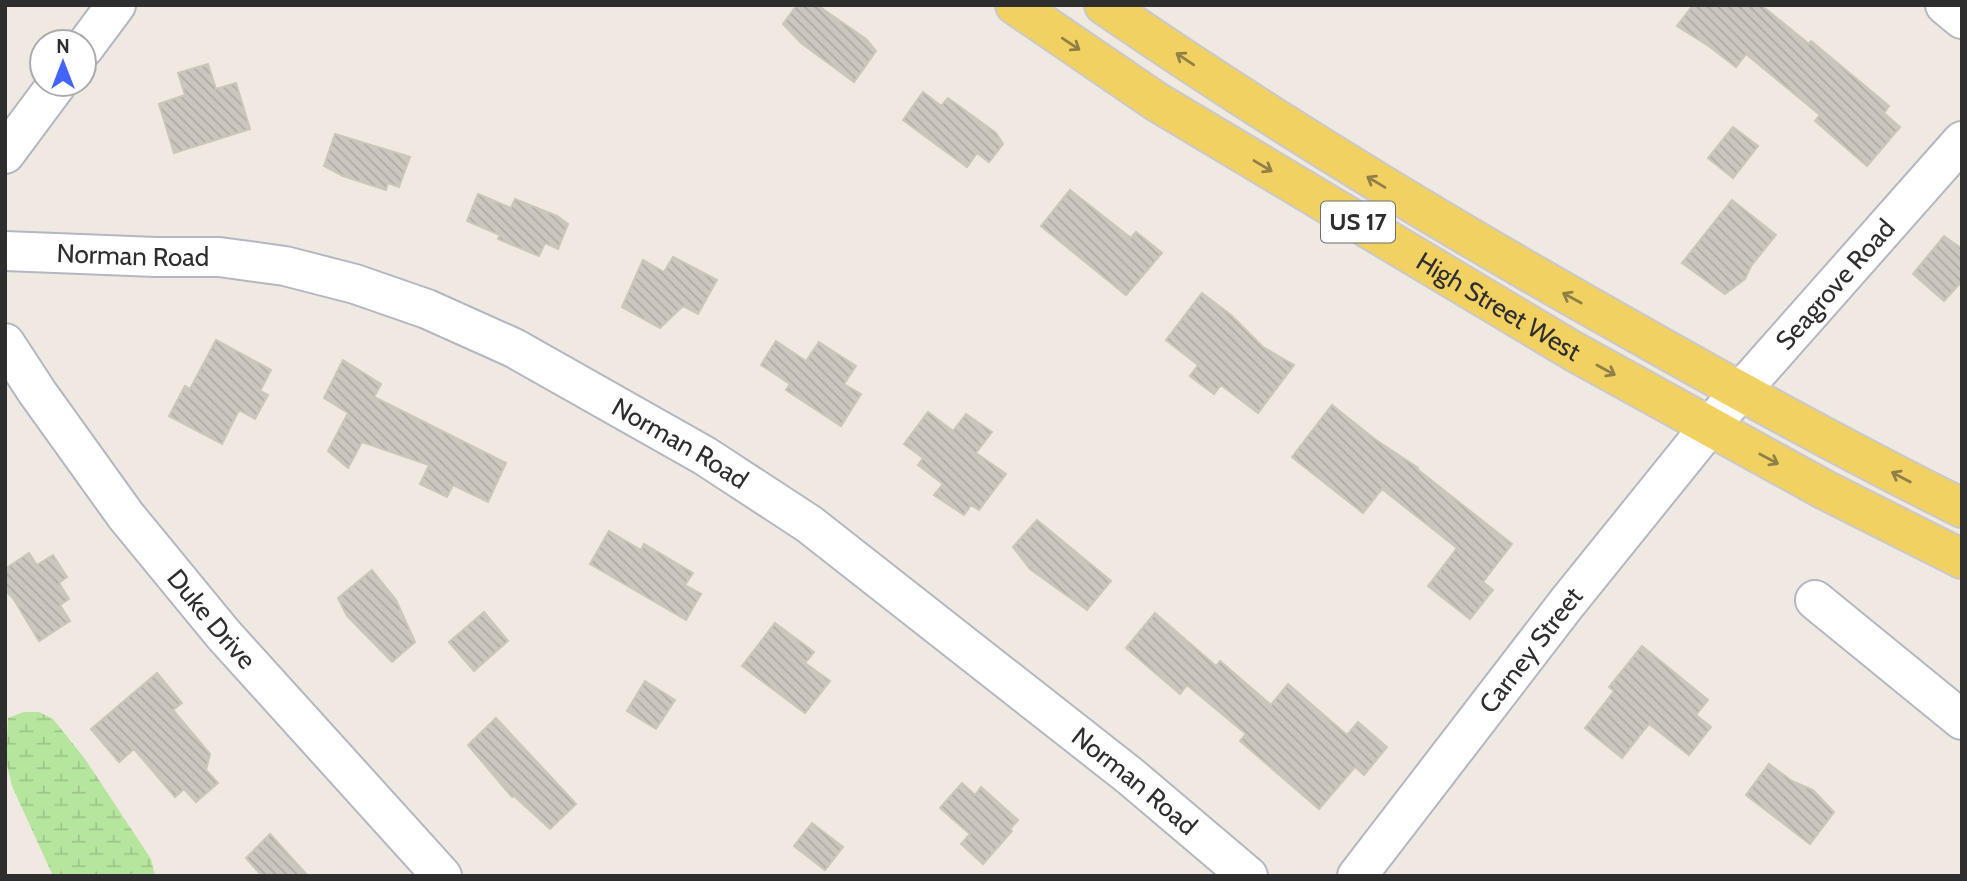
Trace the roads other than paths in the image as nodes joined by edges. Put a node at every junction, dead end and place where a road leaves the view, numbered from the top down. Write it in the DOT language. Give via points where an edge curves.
graph roads {
  1 [pos="116,5"];
  2 [pos="1015,5"];
  3 [pos="1104,5"];
  4 [pos="1945,5"];
  5 [pos="1962,19"];
  6 [pos="98,29"];
  7 [pos="47,98"];
  8 [pos="1962,141"];
  9 [pos="5,154"];
  10 [pos="5,251"];
  11 [pos="5,343"];
  12 [pos="1739,391"];
  13 [pos="1709,427"];
  14 [pos="1962,508"];
  15 [pos="1962,559"];
  16 [pos="1815,600"];
  17 [pos="1962,720"];
  18 [pos="442,876"];
  19 [pos="1248,876"];
  20 [pos="1357,876"];
  1 -- 6 [label="street"];
  2 -- 13 [label="main road, High Street West / US 17, one-way" via="1157,102 1573,351"];
  12 -- 3 [label="main road, High Street West / US 17, one-way" via="1525,271 1313,144"];
  4 -- 5 [label="street"];
  7 -- 9 [label="street"];
  8 -- 12 [label="street, Seagrove Road"];
  10 -- 19 [label="street, Norman Road" via="219,257 285,266 427,309 514,348 705,456 809,524 1130,776"];
  11 -- 18 [label="street, Duke Drive" via="144,537 223,634"];
  12 -- 13 [label="street, Seagrove Road"];
  14 -- 12 [label="main road, High Street West / US 17, one-way"];
  13 -- 15 [label="main road, High Street West / US 17, one-way"];
  13 -- 20 [label="street, Carney Street"];
  16 -- 17 [label="street"];
}
